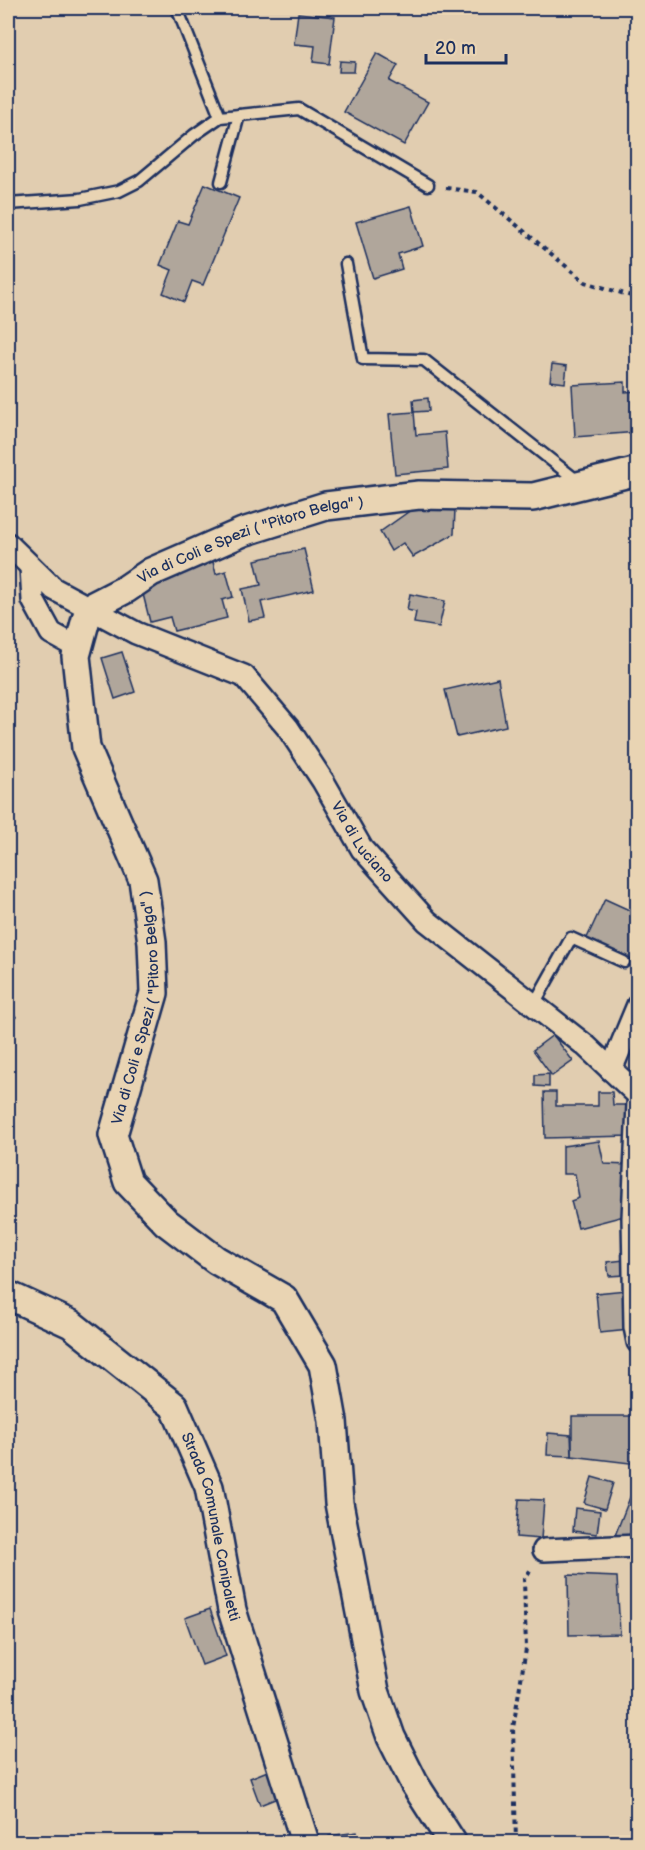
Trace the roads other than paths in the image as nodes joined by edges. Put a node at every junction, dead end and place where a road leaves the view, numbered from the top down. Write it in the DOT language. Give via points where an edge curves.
graph roads {
  1 [pos="177,8"];
  2 [pos="238,116"];
  3 [pos="220,117"];
  4 [pos="221,182"];
  5 [pos="428,185"];
  6 [pos="8,204"];
  7 [pos="346,264"];
  8 [pos="638,471"];
  9 [pos="583,485"];
  10 [pos="8,544"];
  11 [pos="31,567"];
  12 [pos="89,608"];
  13 [pos="78,648"];
  14 [pos="624,962"];
  15 [pos="638,1005"];
  16 [pos="533,1006"];
  17 [pos="610,1070"];
  18 [pos="638,1095"];
  19 [pos="638,1104"];
  20 [pos="8,1295"];
  21 [pos="638,1342"];
  22 [pos="638,1546"];
  23 [pos="544,1550"];
  24 [pos="305,1842"];
  25 [pos="452,1842"];
  1 -- 3 [label="lane"];
  2 -- 3 [label="lane"];
  2 -- 4 [label="lane"];
  2 -- 5 [label="lane" via="299,109"];
  3 -- 6 [label="lane" via="139,181 119,191 80,199"];
  7 -- 9 [label="lane" via="363,359 424,360"];
  8 -- 9 [label="street, Via di Coli e Spezi ( \"Pitoro Belga\" )"];
  9 -- 12 [label="street, Via di Coli e Spezi ( \"Pitoro Belga\" )" via="533,497 419,495 326,506 243,532 151,572"];
  10 -- 11 [label="street, Via di Luciano"];
  11 -- 12 [label="street, Via di Luciano" via="54,590"];
  11 -- 13 [label="street" via="33,600 51,633"];
  12 -- 13 [label="street, Via di Coli e Spezi ( \"Pitoro Belga\" )"];
  12 -- 16 [label="street, Via di Luciano" via="136,633 244,676 288,728 362,849 427,921"];
  13 -- 25 [label="street, Via di Coli e Spezi ( \"Pitoro Belga\" )" via="86,748 142,880 152,942 154,993 113,1135 128,1182 166,1222 216,1260 284,1299 323,1365 333,1421 339,1503 375,1691 391,1737 414,1783"];
  14 -- 16 [label="lane" via="571,938"];
  15 -- 17 [label="street"];
  16 -- 17 [label="street, Via di Luciano" via="586,1046"];
  17 -- 18 [label="street, Via di Luciano"];
  19 -- 21 [label="street" via="633,1218"];
  20 -- 24 [label="street, Strada Comunale Canipaletti" via="71,1324 174,1406 209,1486 232,1610"];
  22 -- 23 [label="street"];
}
